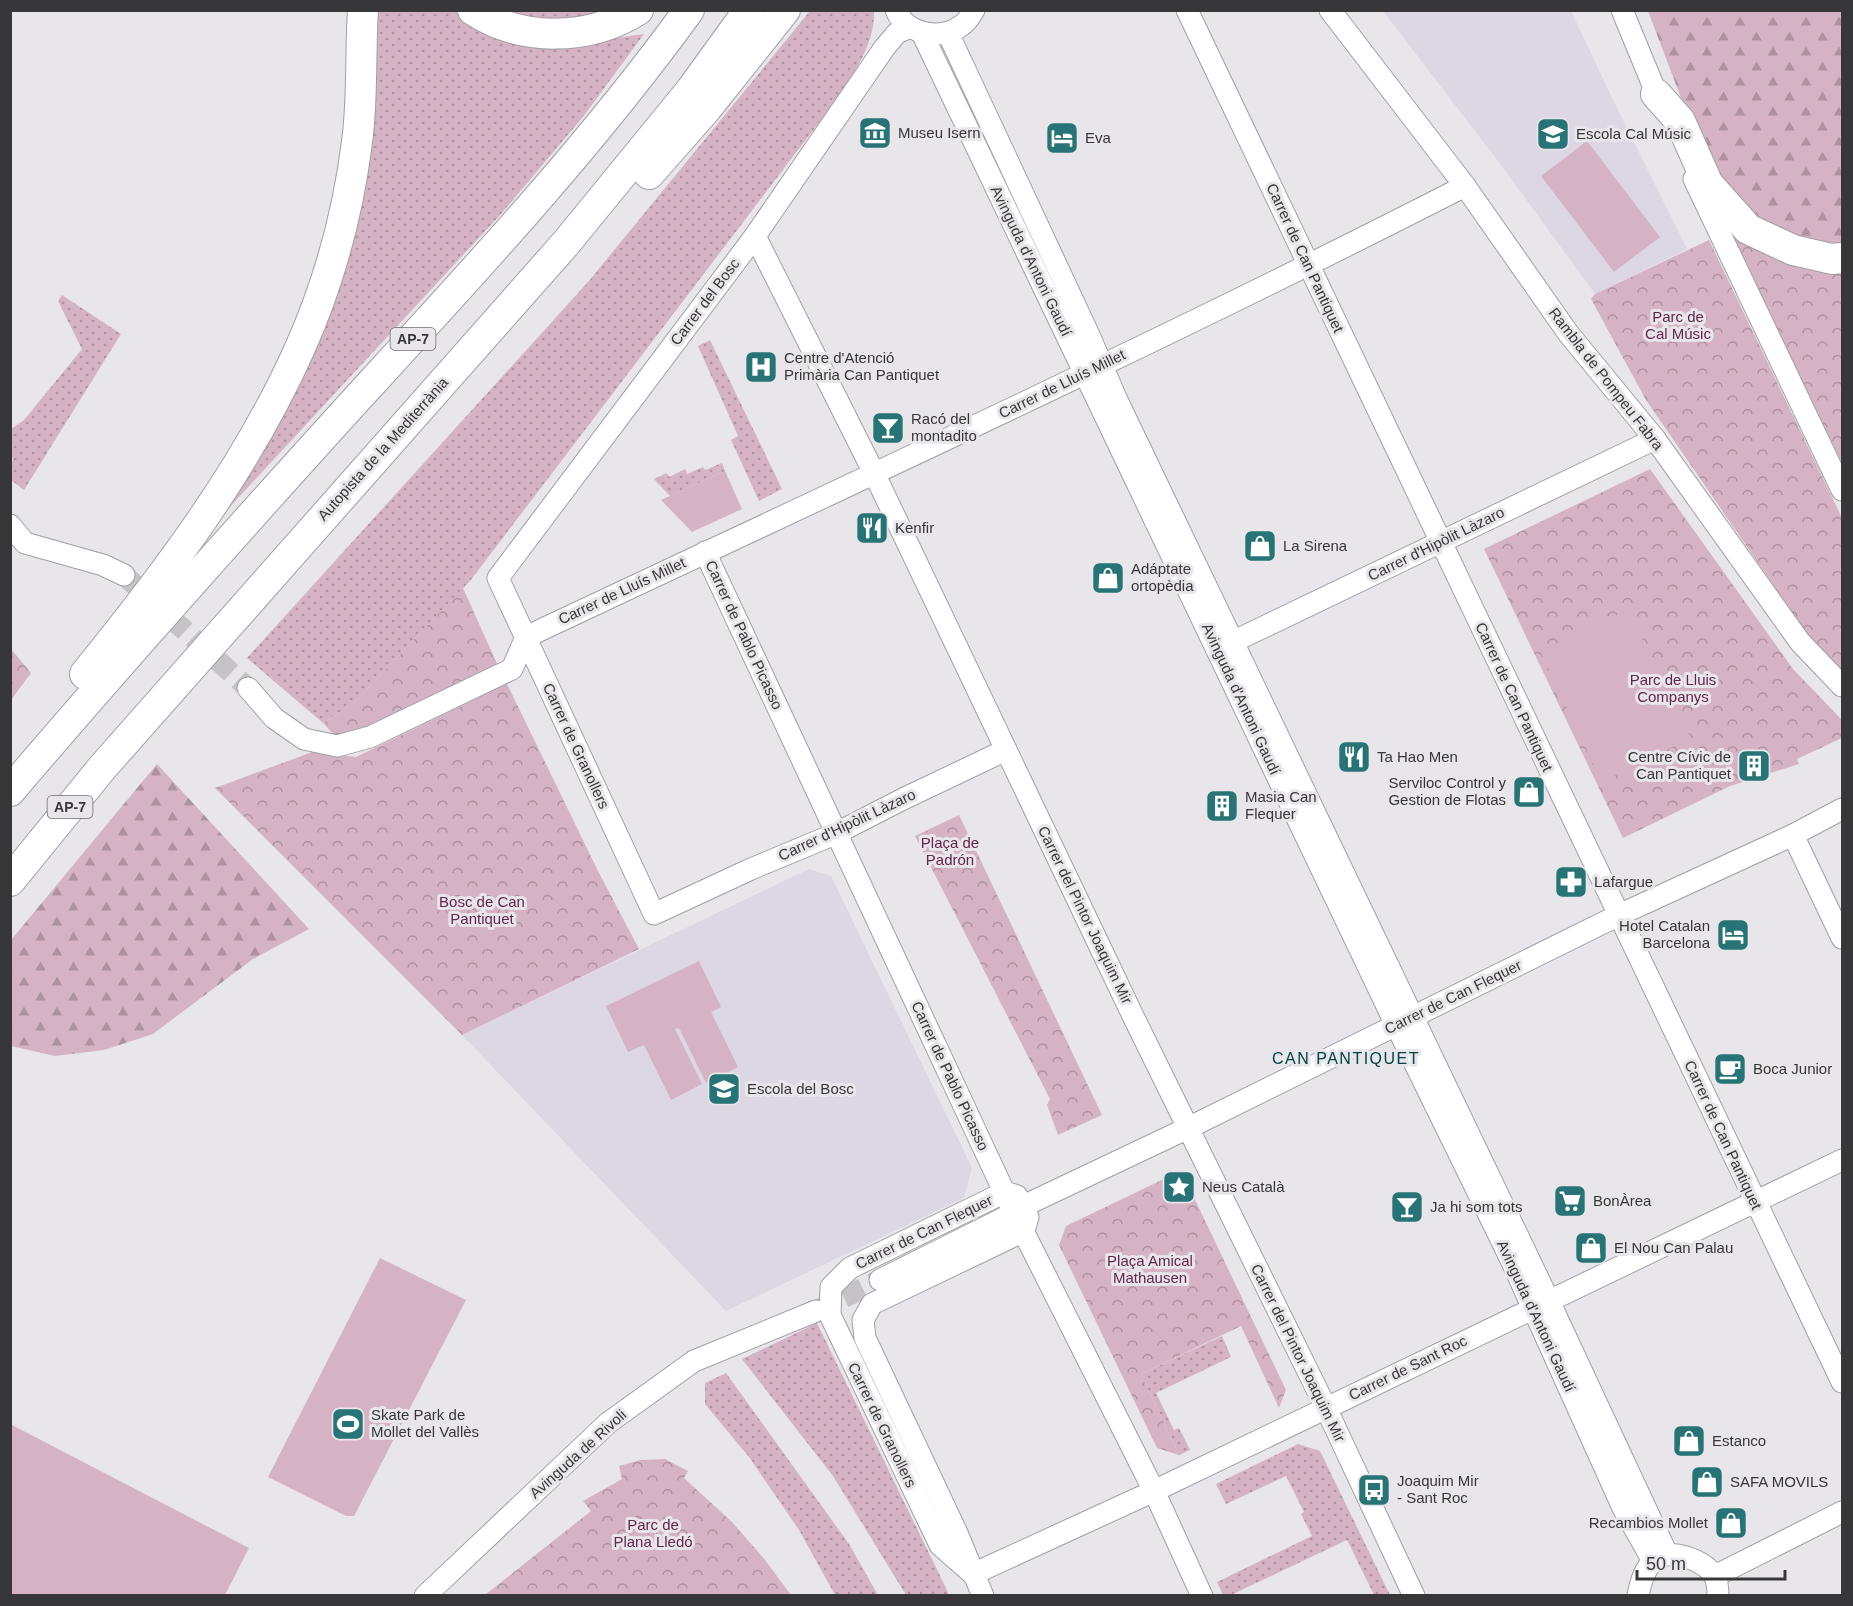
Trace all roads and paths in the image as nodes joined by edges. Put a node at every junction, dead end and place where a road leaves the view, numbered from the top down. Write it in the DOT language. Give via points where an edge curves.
graph roads {
  1 [pos="350,10"];
  2 [pos="363,10"];
  3 [pos="473,10"];
  4 [pos="638,10"];
  5 [pos="689,10"];
  6 [pos="749,10"];
  7 [pos="785,10"];
  8 [pos="896,10"];
  9 [pos="974,10"];
  10 [pos="1187,10"];
  11 [pos="1330,10"];
  12 [pos="1622,10"];
  13 [pos="916,30"];
  14 [pos="948,33"];
  15 [pos="362,85"];
  16 [pos="1656,94"];
  17 [pos="1465,186"];
  18 [pos="755,236"];
  19 [pos="1842,258"];
  20 [pos="1309,264"];
  21 [pos="1093,368"];
  22 [pos="1655,439"];
  23 [pos="874,473"];
  24 [pos="1842,490"];
  25 [pos="10,525"];
  26 [pos="1440,541"];
  27 [pos="705,552"];
  28 [pos="124,575"];
  29 [pos="498,578"];
  30 [pos="526,637"];
  31 [pos="1225,646"];
  32 [pos="117,652"];
  33 [pos="201,654"];
  34 [pos="1842,686"];
  35 [pos="248,688"];
  36 [pos="57,723"];
  37 [pos="1006,750"];
  38 [pos="10,765"];
  39 [pos="10,791"];
  40 [pos="1842,809"];
  41 [pos="836,834"];
  42 [pos="1793,835"];
  43 [pos="10,881"];
  44 [pos="654,914"];
  45 [pos="1619,915"];
  46 [pos="1842,938"];
  47 [pos="1404,1021"];
  48 [pos="1188,1128"];
  49 [pos="1842,1160"];
  50 [pos="1005,1192"];
  51 [pos="1755,1202"];
  52 [pos="1023,1215"];
  53 [pos="850,1268"];
  54 [pos="880,1280"];
  55 [pos="872,1304"];
  56 [pos="1541,1305"];
  57 [pos="816,1311"];
  58 [pos="1842,1382"];
  59 [pos="1326,1408"];
  60 [pos="1154,1491"];
  61 [pos="1842,1512"];
  62 [pos="1660,1558"];
  63 [pos="973,1574"];
  64 [pos="1717,1586"];
  65 [pos="425,1596"];
  66 [pos="982,1596"];
  67 [pos="1202,1596"];
  68 [pos="1414,1596"];
  69 [pos="1638,1596"];
  1 -- 15 [label="highway"];
  2 -- 15 [label="highway"];
  3 -- 4 [label="highway" via="521,30 568,34 622,20"];
  5 -- 32 [label="highway, AP-7" via="603,123 522,218 192,581"];
  6 -- 33 [label="highway, Autopista de la Mediterrània / AP-7" via="691,90 566,243"];
  7 -- 33 [label="highway" via="707,108 399,458 255,613"];
  8 -- 13 [label="street, Avinguda d'Antoni Gaudí"];
  9 -- 14 [label="street" via="963,25"];
  10 -- 20 [label="street, Carrer de Can Pantiquet"];
  11 -- 17 [label="street, Rambla de Pompeu Fabra"];
  12 -- 16 [label="street"];
  13 -- 14 [label="street"];
  13 -- 18 [label="street, Carrer del Bosc" via="897,33 885,47"];
  13 -- 21 [label="street, Avinguda d'Antoni Gaudí"];
  14 -- 21 [label="street, Avinguda d'Antoni Gaudí"];
  15 -- 32 [label="highway" via="358,140 339,237 301,346 254,437"];
  16 -- 19 [label="highway" via="1680,121 1708,184 1748,229 1793,250"];
  16 -- 24 [label="street" via="1725,248"];
  17 -- 20 [label="street, Carrer de Lluís Millet"];
  17 -- 22 [label="street, Rambla de Pompeu Fabra" via="1568,333"];
  18 -- 23 [label="street, Carrer del Pintor Joaquim Mir"];
  18 -- 29 [label="street, Carrer del Bosc"];
  20 -- 21 [label="street, Carrer de Lluís Millet"];
  20 -- 26 [label="street, Carrer de Can Pantiquet"];
  21 -- 23 [label="street, Carrer de Lluís Millet"];
  21 -- 31 [label="street, Avinguda d'Antoni Gaudí" via="1116,398"];
  22 -- 26 [label="street, Carrer d'Hipòlit Làzaro"];
  22 -- 34 [label="street, Rambla de Pompeu Fabra" via="1800,642"];
  23 -- 27 [label="street, Carrer de Lluís Millet"];
  23 -- 37 [label="street, Carrer del Pintor Joaquim Mir"];
  25 -- 28 [label="street" via="25,543 103,565"];
  26 -- 31 [label="street, Carrer d'Hipòlit Làzaro"];
  26 -- 45 [label="street, Carrer de Can Pantiquet"];
  27 -- 30 [label="street, Carrer de Lluís Millet"];
  27 -- 41 [label="street, Carrer de Pablo Picasso"];
  29 -- 30 [label="street, Carrer de Granollers"];
  30 -- 35 [label="street" via="512,669 370,737 338,746 304,739 274,718"];
  30 -- 44 [label="street, Carrer de Granollers"];
  31 -- 47 [label="street, Avinguda d'Antoni Gaudí"];
  32 -- 36 [label="highway, AP-7"];
  33 -- 43 [label="highway, Autopista de la Mediterrània / AP-7"];
  36 -- 38 [label="highway"];
  36 -- 39 [label="highway, AP-7"];
  37 -- 41 [label="street, Carrer d'Hipòlit Làzaro"];
  37 -- 48 [label="street, Carrer del Pintor Joaquim Mir"];
  40 -- 42 [label="street, Carrer de Can Flequer"];
  41 -- 44 [label="street, Carrer d'Hipòlit Làzaro"];
  41 -- 50 [label="street, Carrer de Pablo Picasso"];
  42 -- 45 [label="street, Carrer de Can Flequer"];
  42 -- 46 [label="street"];
  45 -- 47 [label="street, Carrer de Can Flequer"];
  45 -- 51 [label="street, Carrer de Can Pantiquet"];
  47 -- 48 [label="street, Carrer de Can Flequer"];
  47 -- 56 [label="street, Avinguda d'Antoni Gaudí"];
  48 -- 52 [label="street, Carrer de Can Flequer"];
  48 -- 59 [label="street, Carrer del Pintor Joaquim Mir"];
  49 -- 51 [label="street, Carrer de Sant Roc"];
  50 -- 52 [label="street, Carrer de Pablo Picasso"];
  50 -- 53 [label="street, Carrer de Can Flequer"];
  51 -- 56 [label="street, Carrer de Sant Roc"];
  51 -- 58 [label="street, Carrer de Can Pantiquet"];
  52 -- 54 [label="street, Carrer de Can Flequer"];
  52 -- 55 [label="street, Carrer de Can Flequer"];
  52 -- 60 [label="street, Carrer de Pablo Picasso"];
  53 -- 63 [label="street, Carrer de Granollers" via="831,1287 830,1315 940,1545"];
  55 -- 63 [label="street, Carrer de Granollers" via="863,1320 865,1338"];
  56 -- 59 [label="street, Carrer de Sant Roc"];
  56 -- 62 [label="street, Avinguda d'Antoni Gaudí"];
  57 -- 65 [label="street, Avinguda de Rivoli" via="694,1361 608,1423"];
  59 -- 60 [label="street, Carrer de Sant Roc"];
  59 -- 68 [label="street, Carrer del Pintor Joaquim Mir"];
  60 -- 63 [label="street, Carrer de Sant Roc"];
  60 -- 67 [label="street, Carrer de Pablo Picasso"];
  61 -- 64 [label="street"];
  62 -- 64 [label="street" via="1689,1558 1698,1562"];
  62 -- 69 [label="street" via="1640,1582"];
  63 -- 66 [label="street, Carrer de Granollers"];
}
